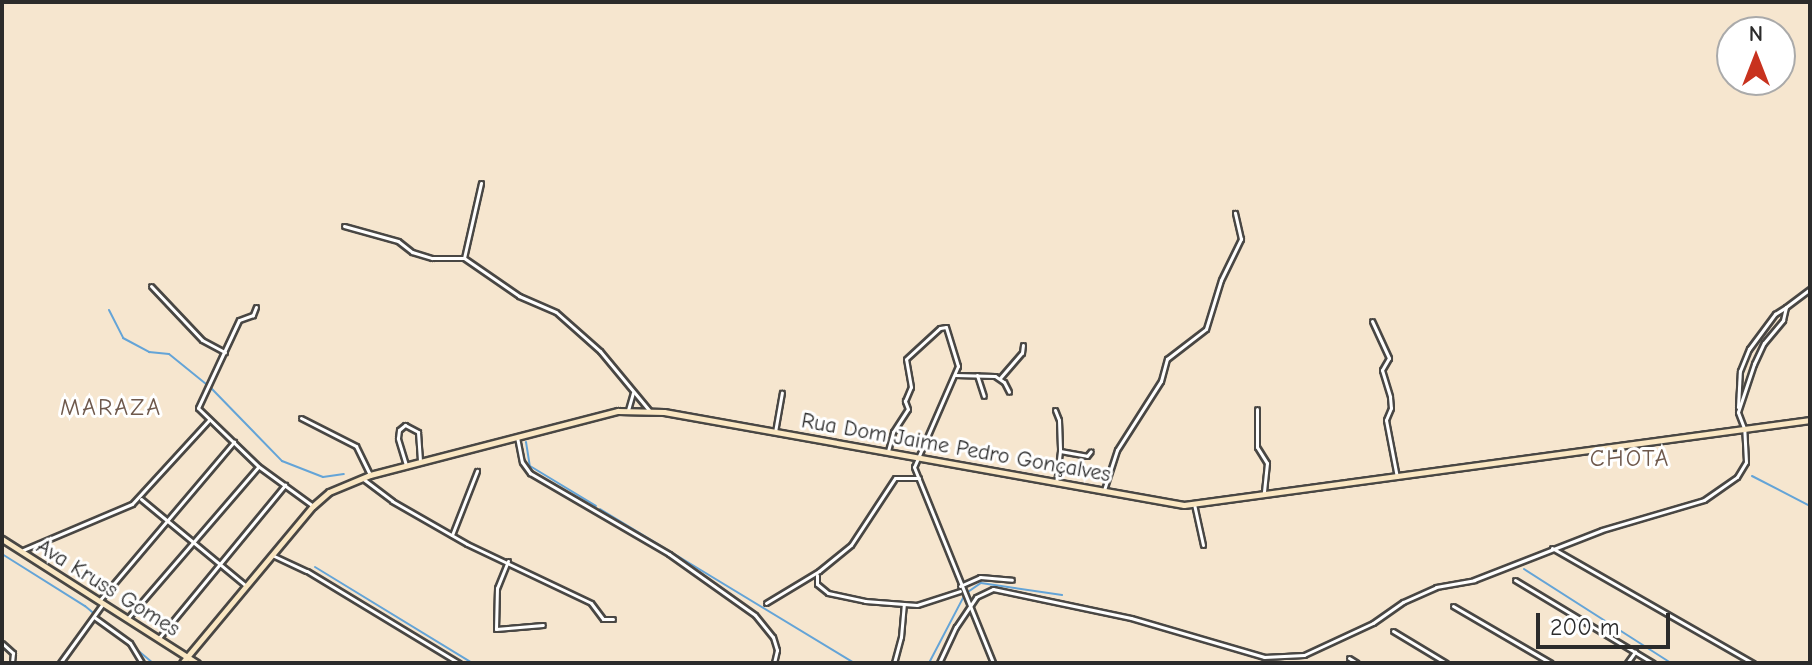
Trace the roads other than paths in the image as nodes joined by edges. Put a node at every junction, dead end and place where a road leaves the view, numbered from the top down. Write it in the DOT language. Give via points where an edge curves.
graph roads {
  1 [pos="481,183"];
  2 [pos="1235,213"];
  3 [pos="344,226"];
  4 [pos="464,258"];
  5 [pos="151,286"];
  6 [pos="1810,289"];
  7 [pos="256,307"];
  8 [pos="1786,307"];
  9 [pos="1372,321"];
  10 [pos="1023,345"];
  11 [pos="225,352"];
  12 [pos="955,375"];
  13 [pos="977,375"];
  14 [pos="1000,378"];
  15 [pos="1009,392"];
  16 [pos="633,393"];
  17 [pos="782,393"];
  18 [pos="984,396"];
  19 [pos="1257,409"];
  20 [pos="628,410"];
  21 [pos="649,410"];
  22 [pos="1055,410"];
  23 [pos="1738,412"];
  24 [pos="301,418"];
  25 [pos="1810,420"];
  26 [pos="208,421"];
  27 [pos="1744,428"];
  28 [pos="775,432"];
  29 [pos="517,437"];
  30 [pos="235,441"];
  31 [pos="1060,451"];
  32 [pos="1091,451"];
  33 [pos="888,453"];
  34 [pos="916,459"];
  35 [pos="420,462"];
  36 [pos="406,465"];
  37 [pos="258,466"];
  38 [pos="477,471"];
  39 [pos="370,475"];
  40 [pos="1397,477"];
  41 [pos="362,478"];
  42 [pos="919,478"];
  43 [pos="1056,482"];
  44 [pos="285,485"];
  45 [pos="1104,490"];
  46 [pos="1264,494"];
  47 [pos="140,499"];
  48 [pos="1194,504"];
  49 [pos="313,506"];
  50 [pos="167,520"];
  51 [pos="452,535"];
  52 [pos="2,539"];
  53 [pos="193,542"];
  54 [pos="1203,545"];
  55 [pos="1552,548"];
  56 [pos="20,551"];
  57 [pos="272,555"];
  58 [pos="508,561"];
  59 [pos="219,563"];
  60 [pos="819,571"];
  61 [pos="1012,580"];
  62 [pos="1515,580"];
  63 [pos="246,586"];
  64 [pos="961,588"];
  65 [pos="101,602"];
  66 [pos="766,603"];
  67 [pos="904,604"];
  68 [pos="969,606"];
  69 [pos="1453,606"];
  70 [pos="96,614"];
  71 [pos="127,619"];
  72 [pos="613,619"];
  73 [pos="543,625"];
  74 [pos="1393,631"];
  75 [pos="158,639"];
  76 [pos="2,643"];
  77 [pos="1635,652"];
  78 [pos="188,657"];
  79 [pos="1349,658"];
  80 [pos="12,663"];
  81 [pos="60,663"];
  82 [pos="142,663"];
  83 [pos="182,663"];
  84 [pos="197,663"];
  85 [pos="459,663"];
  86 [pos="774,663"];
  87 [pos="894,663"];
  88 [pos="939,663"];
  89 [pos="993,663"];
  90 [pos="1357,663"];
  91 [pos="1446,663"];
  92 [pos="1551,663"];
  93 [pos="1627,663"];
  94 [pos="1653,663"];
  95 [pos="1753,663"];
  1 -- 4 [label="street"];
  2 -- 45 [label="street" via="1241,239 1206,329 1167,359 1163,377 1117,450"];
  3 -- 4 [label="street" via="398,241 432,258"];
  4 -- 16 [label="street" via="580,330"];
  5 -- 11 [label="street" via="202,340"];
  6 -- 8 [label="street"];
  7 -- 11 [label="street" via="253,315 239,320"];
  8 -- 23 [label="street" via="1783,320 1764,343"];
  8 -- 23 [label="street" via="1749,349 1740,371"];
  9 -- 40 [label="street" via="1389,358 1382,370 1390,397 1386,420"];
  10 -- 14 [label="street"];
  11 -- 26 [label="street" via="197,406"];
  12 -- 13 [label="street"];
  12 -- 33 [label="street" via="951,337 942,326 906,359 908,409 893,432"];
  12 -- 34 [label="street"];
  13 -- 14 [label="street"];
  13 -- 18 [label="street"];
  14 -- 15 [label="street"];
  16 -- 20 [label="street"];
  16 -- 21 [label="street"];
  17 -- 28 [label="street"];
  19 -- 46 [label="street" via="1256,444 1267,463"];
  20 -- 21 [label="main road, Rua Dom Jaime Pedro Gonçalves"];
  20 -- 29 [label="main road, Rua Dom Jaime Pedro Gonçalves"];
  21 -- 28 [label="main road, Rua Dom Jaime Pedro Gonçalves"];
  22 -- 31 [label="street"];
  23 -- 27 [label="street"];
  24 -- 39 [label="street" via="356,446"];
  25 -- 27 [label="main road, Rua Dom Jaime Pedro Gonçalves"];
  26 -- 30 [label="street"];
  26 -- 47 [label="street"];
  27 -- 40 [label="main road, Rua Dom Jaime Pedro Gonçalves"];
  27 -- 55 [label="street" via="1746,462 1723,490"];
  28 -- 33 [label="main road, Rua Dom Jaime Pedro Gonçalves"];
  29 -- 35 [label="main road, Rua Dom Jaime Pedro Gonçalves"];
  29 -- 86 [label="street" via="530,473 669,554 755,615 773,637"];
  30 -- 37 [label="street"];
  30 -- 50 [label="street"];
  31 -- 32 [label="street" via="1084,456"];
  31 -- 43 [label="street"];
  33 -- 34 [label="main road, Rua Dom Jaime Pedro Gonçalves"];
  34 -- 42 [label="street"];
  34 -- 43 [label="main road, Rua Dom Jaime Pedro Gonçalves"];
  35 -- 36 [label="main road, Rua Dom Jaime Pedro Gonçalves"];
  35 -- 36 [label="street" via="418,432 405,425 398,438"];
  36 -- 39 [label="main road, Rua Dom Jaime Pedro Gonçalves"];
  37 -- 44 [label="street"];
  37 -- 53 [label="street"];
  38 -- 51 [label="street"];
  39 -- 41 [label="main road, Rua Dom Jaime Pedro Gonçalves"];
  40 -- 46 [label="main road, Rua Dom Jaime Pedro Gonçalves"];
  41 -- 49 [label="main road, Rua Dom Jaime Pedro Gonçalves" via="329,492"];
  41 -- 51 [label="street"];
  42 -- 60 [label="street" via="895,478 851,545"];
  42 -- 64 [label="street"];
  43 -- 45 [label="main road, Rua Dom Jaime Pedro Gonçalves"];
  44 -- 49 [label="street"];
  44 -- 59 [label="street"];
  45 -- 48 [label="main road, Rua Dom Jaime Pedro Gonçalves"];
  46 -- 48 [label="main road, Rua Dom Jaime Pedro Gonçalves"];
  47 -- 50 [label="street"];
  47 -- 56 [label="street"];
  48 -- 54 [label="street"];
  49 -- 57 [label="main road, Rua Dom Jaime Pedro Gonçalves"];
  50 -- 53 [label="street"];
  50 -- 65 [label="street"];
  51 -- 58 [label="street"];
  52 -- 56 [label="main road, Ava Kruss Gomes"];
  53 -- 59 [label="street"];
  53 -- 71 [label="street"];
  55 -- 68 [label="street" via="1474,580 1436,587 1373,623 1288,658 1264,657 1013,591 984,590"];
  55 -- 95 [label="street"];
  56 -- 65 [label="main road, Ava Kruss Gomes"];
  57 -- 63 [label="main road, Rua Dom Jaime Pedro Gonçalves"];
  57 -- 85 [label="street"];
  58 -- 72 [label="street" via="591,603 603,619"];
  58 -- 73 [label="street" via="497,588 496,629"];
  59 -- 63 [label="street"];
  59 -- 75 [label="street"];
  60 -- 66 [label="street"];
  60 -- 67 [label="street" via="817,584 828,593"];
  61 -- 64 [label="street" via="980,577"];
  62 -- 77 [label="street"];
  63 -- 78 [label="main road, Rua Dom Jaime Pedro Gonçalves"];
  64 -- 67 [label="street" via="923,604"];
  64 -- 68 [label="street"];
  65 -- 70 [label="street"];
  65 -- 71 [label="main road, Ava Kruss Gomes"];
  67 -- 87 [label="street"];
  68 -- 88 [label="street"];
  68 -- 89 [label="street"];
  69 -- 92 [label="street"];
  70 -- 81 [label="street"];
  70 -- 82 [label="street" via="130,643"];
  71 -- 75 [label="main road, Ava Kruss Gomes"];
  74 -- 91 [label="street"];
  75 -- 78 [label="main road, Ava Kruss Gomes"];
  76 -- 80 [label="street" via="13,653"];
  77 -- 93 [label="street"];
  77 -- 94 [label="street"];
  78 -- 83 [label="main road, Rua Dom Jaime Pedro Gonçalves"];
  78 -- 84 [label="main road, Ava Kruss Gomes"];
  79 -- 90 [label="street"];
}
